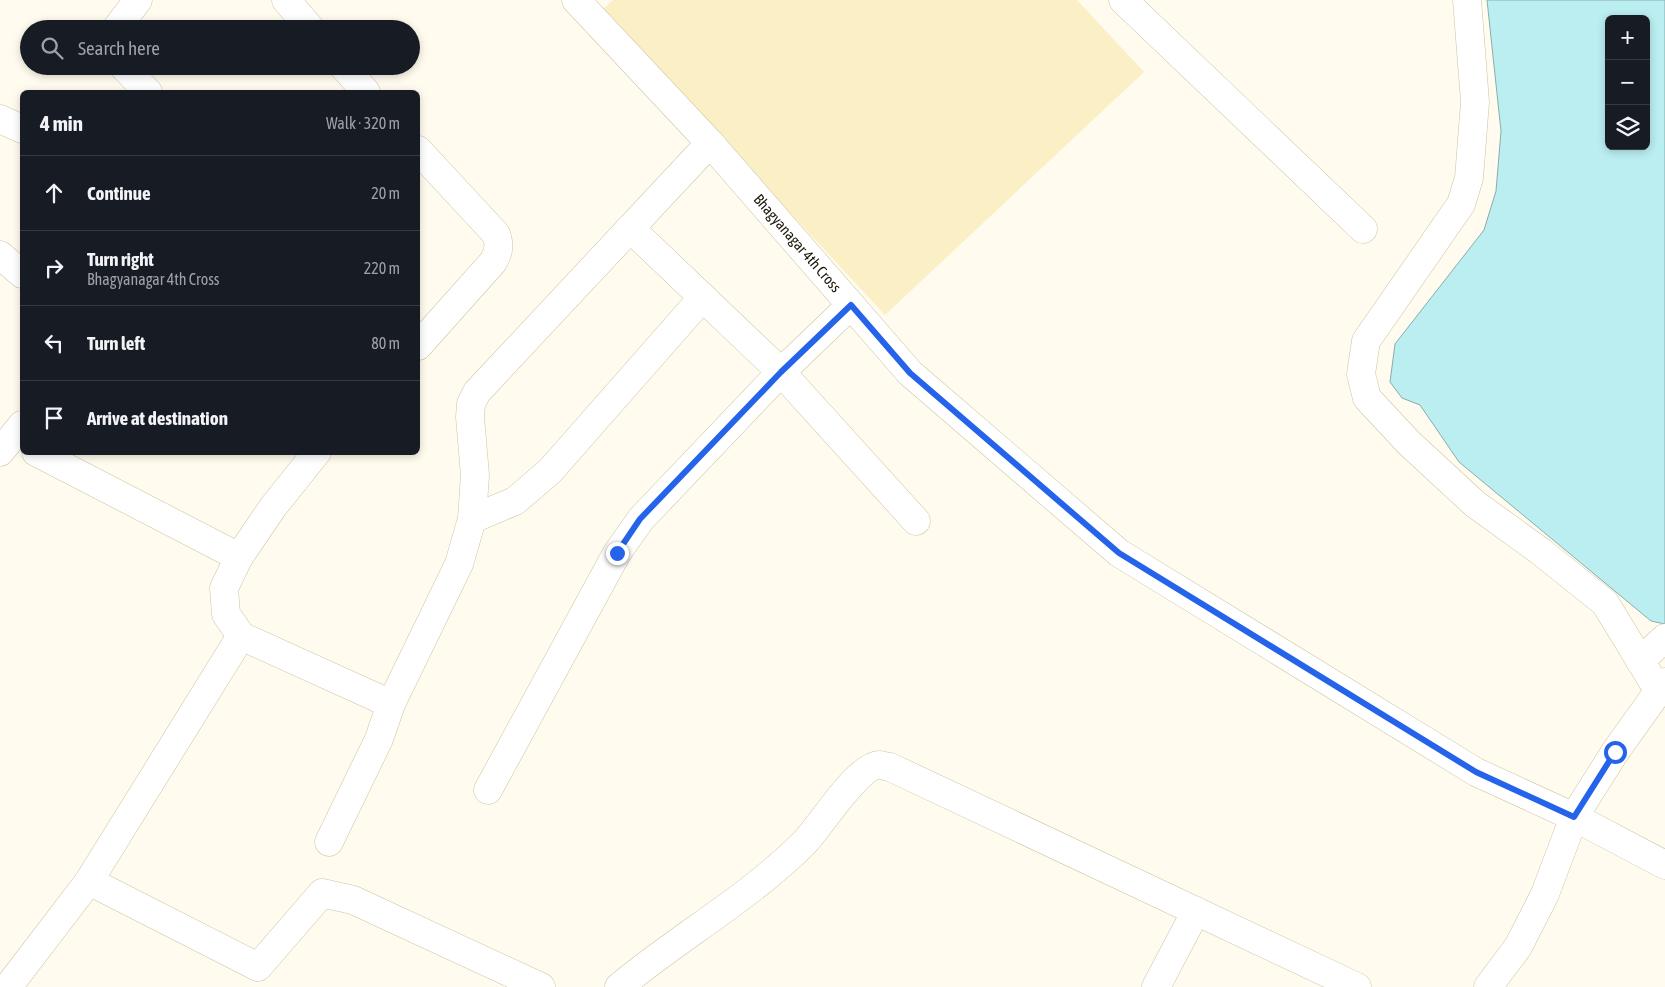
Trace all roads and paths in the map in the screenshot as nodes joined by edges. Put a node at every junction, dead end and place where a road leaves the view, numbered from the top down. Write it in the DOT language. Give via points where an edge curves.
graph roads {
  1 [pos="286,0"];
  2 [pos="1123,0"];
  3 [pos="1467,0"];
  4 [pos="582,2"];
  5 [pos="303,20"];
  6 [pos="132,75"];
  7 [pos="352,75"];
  8 [pos="146,90"];
  9 [pos="364,90"];
  10 [pos="0,119"];
  11 [pos="20,128"];
  12 [pos="710,143"];
  13 [pos="420,152"];
  14 [pos="630,228"];
  15 [pos="1363,229"];
  16 [pos="0,256"];
  17 [pos="20,272"];
  18 [pos="703,297"];
  19 [pos="851,305"];
  20 [pos="420,344"];
  21 [pos="781,372"];
  22 [pos="42,455"];
  23 [pos="314,455"];
  24 [pos="472,519"];
  25 [pos="916,521"];
  26 [pos="239,557"];
  27 [pos="241,636"];
  28 [pos="1665,638"];
  29 [pos="1640,661"];
  30 [pos="1661,686"];
  31 [pos="391,704"];
  32 [pos="488,790"];
  33 [pos="1574,817"];
  34 [pos="329,842"];
  35 [pos="1665,865"];
  36 [pos="89,880"];
  37 [pos="1196,911"];
  38 [pos="8,987"];
  39 [pos="541,987"];
  40 [pos="619,987"];
  41 [pos="1156,987"];
  42 [pos="1357,987"];
  43 [pos="1488,987"];
  1 -- 5 [label="street"];
  2 -- 15 [label="street"];
  3 -- 29 [label="street" via="1475,102 1469,178 1461,204 1366,341 1361,374 1366,398 1475,504 1605,604"];
  4 -- 12 [label="street, Bhagyanagar 4th Cross"];
  6 -- 8 [label="street"];
  7 -- 9 [label="street"];
  10 -- 11 [label="street"];
  12 -- 14 [label="street"];
  12 -- 19 [label="street, Bhagyanagar 4th Cross"];
  13 -- 20 [label="street" via="496,234 499,243 493,262"];
  14 -- 18 [label="street"];
  14 -- 24 [label="street" via="478,392 471,404 475,475"];
  16 -- 17 [label="street"];
  18 -- 21 [label="street"];
  18 -- 24 [label="street" via="550,471 515,501"];
  19 -- 21 [label="street"];
  19 -- 33 [label="street, Bhagyanagar 4th Cross" via="910,373 1119,553 1476,772"];
  21 -- 25 [label="street"];
  21 -- 32 [label="street" via="636,526 617,553"];
  22 -- 26 [label="street"];
  23 -- 26 [label="street" via="272,507"];
  24 -- 31 [label="street" via="459,564"];
  26 -- 27 [label="street" via="224,588 226,614"];
  27 -- 31 [label="street"];
  27 -- 36 [label="street"];
  28 -- 29 [label="street"];
  29 -- 30 [label="street"];
  30 -- 33 [label="street"];
  31 -- 34 [label="street" via="379,739"];
  33 -- 35 [label="street, Bhagyanagar 4th Cross"];
  33 -- 43 [label="street" via="1545,894 1518,947"];
  36 -- 38 [label="street"];
  36 -- 39 [label="street" via="258,966 322,893 353,900"];
  37 -- 40 [label="street" via="879,765 867,769 805,842 741,899 654,958"];
  37 -- 41 [label="street"];
  37 -- 42 [label="street"];
}
